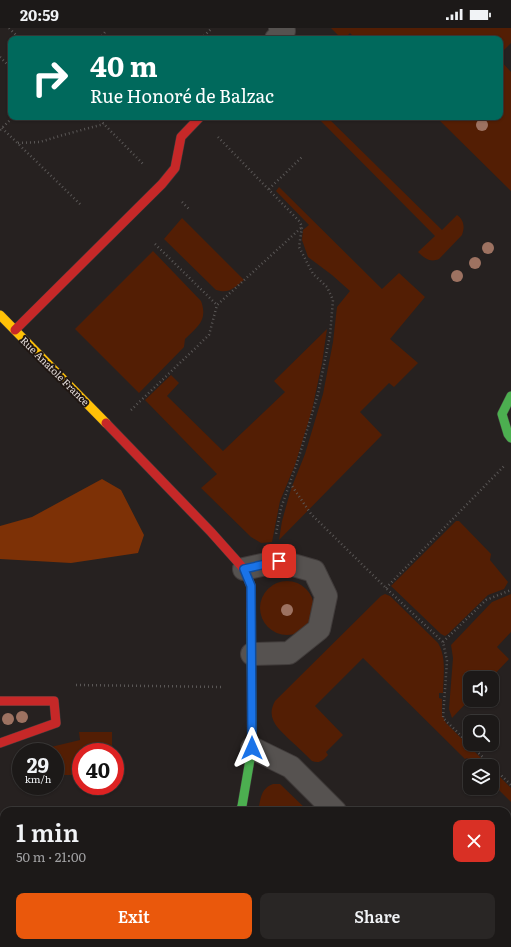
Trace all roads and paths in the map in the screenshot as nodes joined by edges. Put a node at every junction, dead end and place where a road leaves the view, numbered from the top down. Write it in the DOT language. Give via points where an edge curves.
graph roads {
  1 [pos="9,28"];
  2 [pos="212,28"];
  3 [pos="280,28"];
  4 [pos="106,31"];
  5 [pos="17,36"];
  6 [pos="102,36"];
  7 [pos="204,36"];
  8 [pos="279,36"];
  9 [pos="0,57"];
  10 [pos="8,65"];
  11 [pos="10,120"];
  12 [pos="100,120"];
  13 [pos="197,120"];
  14 [pos="104,124"];
  15 [pos="1,129"];
  16 [pos="216,135"];
  17 [pos="17,143"];
  18 [pos="302,157"];
  19 [pos="148,169"];
  20 [pos="269,189"];
  21 [pos="82,206"];
  22 [pos="302,227"];
  23 [pos="155,244"];
  24 [pos="217,305"];
  25 [pos="0,315"];
  26 [pos="15,330"];
  27 [pos="511,396"];
  28 [pos="112,428"];
  29 [pos="511,438"];
  30 [pos="506,465"];
  31 [pos="290,483"];
  32 [pos="276,539"];
  33 [pos="244,569"];
  34 [pos="386,588"];
  35 [pos="511,590"];
  36 [pos="443,642"];
  37 [pos="252,654"];
  38 [pos="70,685"];
  39 [pos="252,686"];
  40 [pos="0,701"];
  41 [pos="0,743"];
  42 [pos="252,748"];
  43 [pos="511,785"];
  44 [pos="242,807"];
  45 [pos="331,807"];
  1 -- 5 [label="path"];
  2 -- 7 [label="path"];
  3 -- 8 [label="street" via="284,31"];
  4 -- 6 [label="path"];
  9 -- 10 [label="path"];
  11 -- 15 [label="path"];
  12 -- 14 [label="path"];
  13 -- 26 [label="street, Rue Anatole France" via="181,137 175,168 162,184"];
  14 -- 17 [label="path" via="40,142"];
  14 -- 19 [label="path"];
  15 -- 17 [label="path"];
  16 -- 20 [label="path"];
  17 -- 21 [label="path"];
  18 -- 20 [label="path"];
  20 -- 22 [label="path"];
  22 -- 24 [label="path"];
  22 -- 31 [label="path" via="299,246 312,274 327,287 333,300 330,335 318,394"];
  23 -- 24 [label="path"];
  24 -- 28 [label="path" via="209,335"];
  25 -- 26 [label="street"];
  26 -- 28 [label="street, Rue Anatole France"];
  27 -- 29 [label="street" via="502,414"];
  28 -- 33 [label="street, Rue Anatole France"];
  30 -- 34 [label="path"];
  31 -- 32 [label="path" via="280,508"];
  31 -- 34 [label="path" via="311,514"];
  33 -- 37 [label="street" via="251,586"];
  33 -- 37 [label="street" via="279,561 314,571 326,596 319,629 289,652"];
  34 -- 36 [label="path"];
  35 -- 36 [label="path" via="486,600"];
  36 -- 43 [label="path" via="447,661 443,718"];
  37 -- 39 [label="street"];
  38 -- 39 [label="path"];
  39 -- 42 [label="street"];
  40 -- 41 [label="street" via="54,701 56,723"];
  42 -- 44 [label="street"];
  42 -- 45 [label="street" via="291,766"];
}
